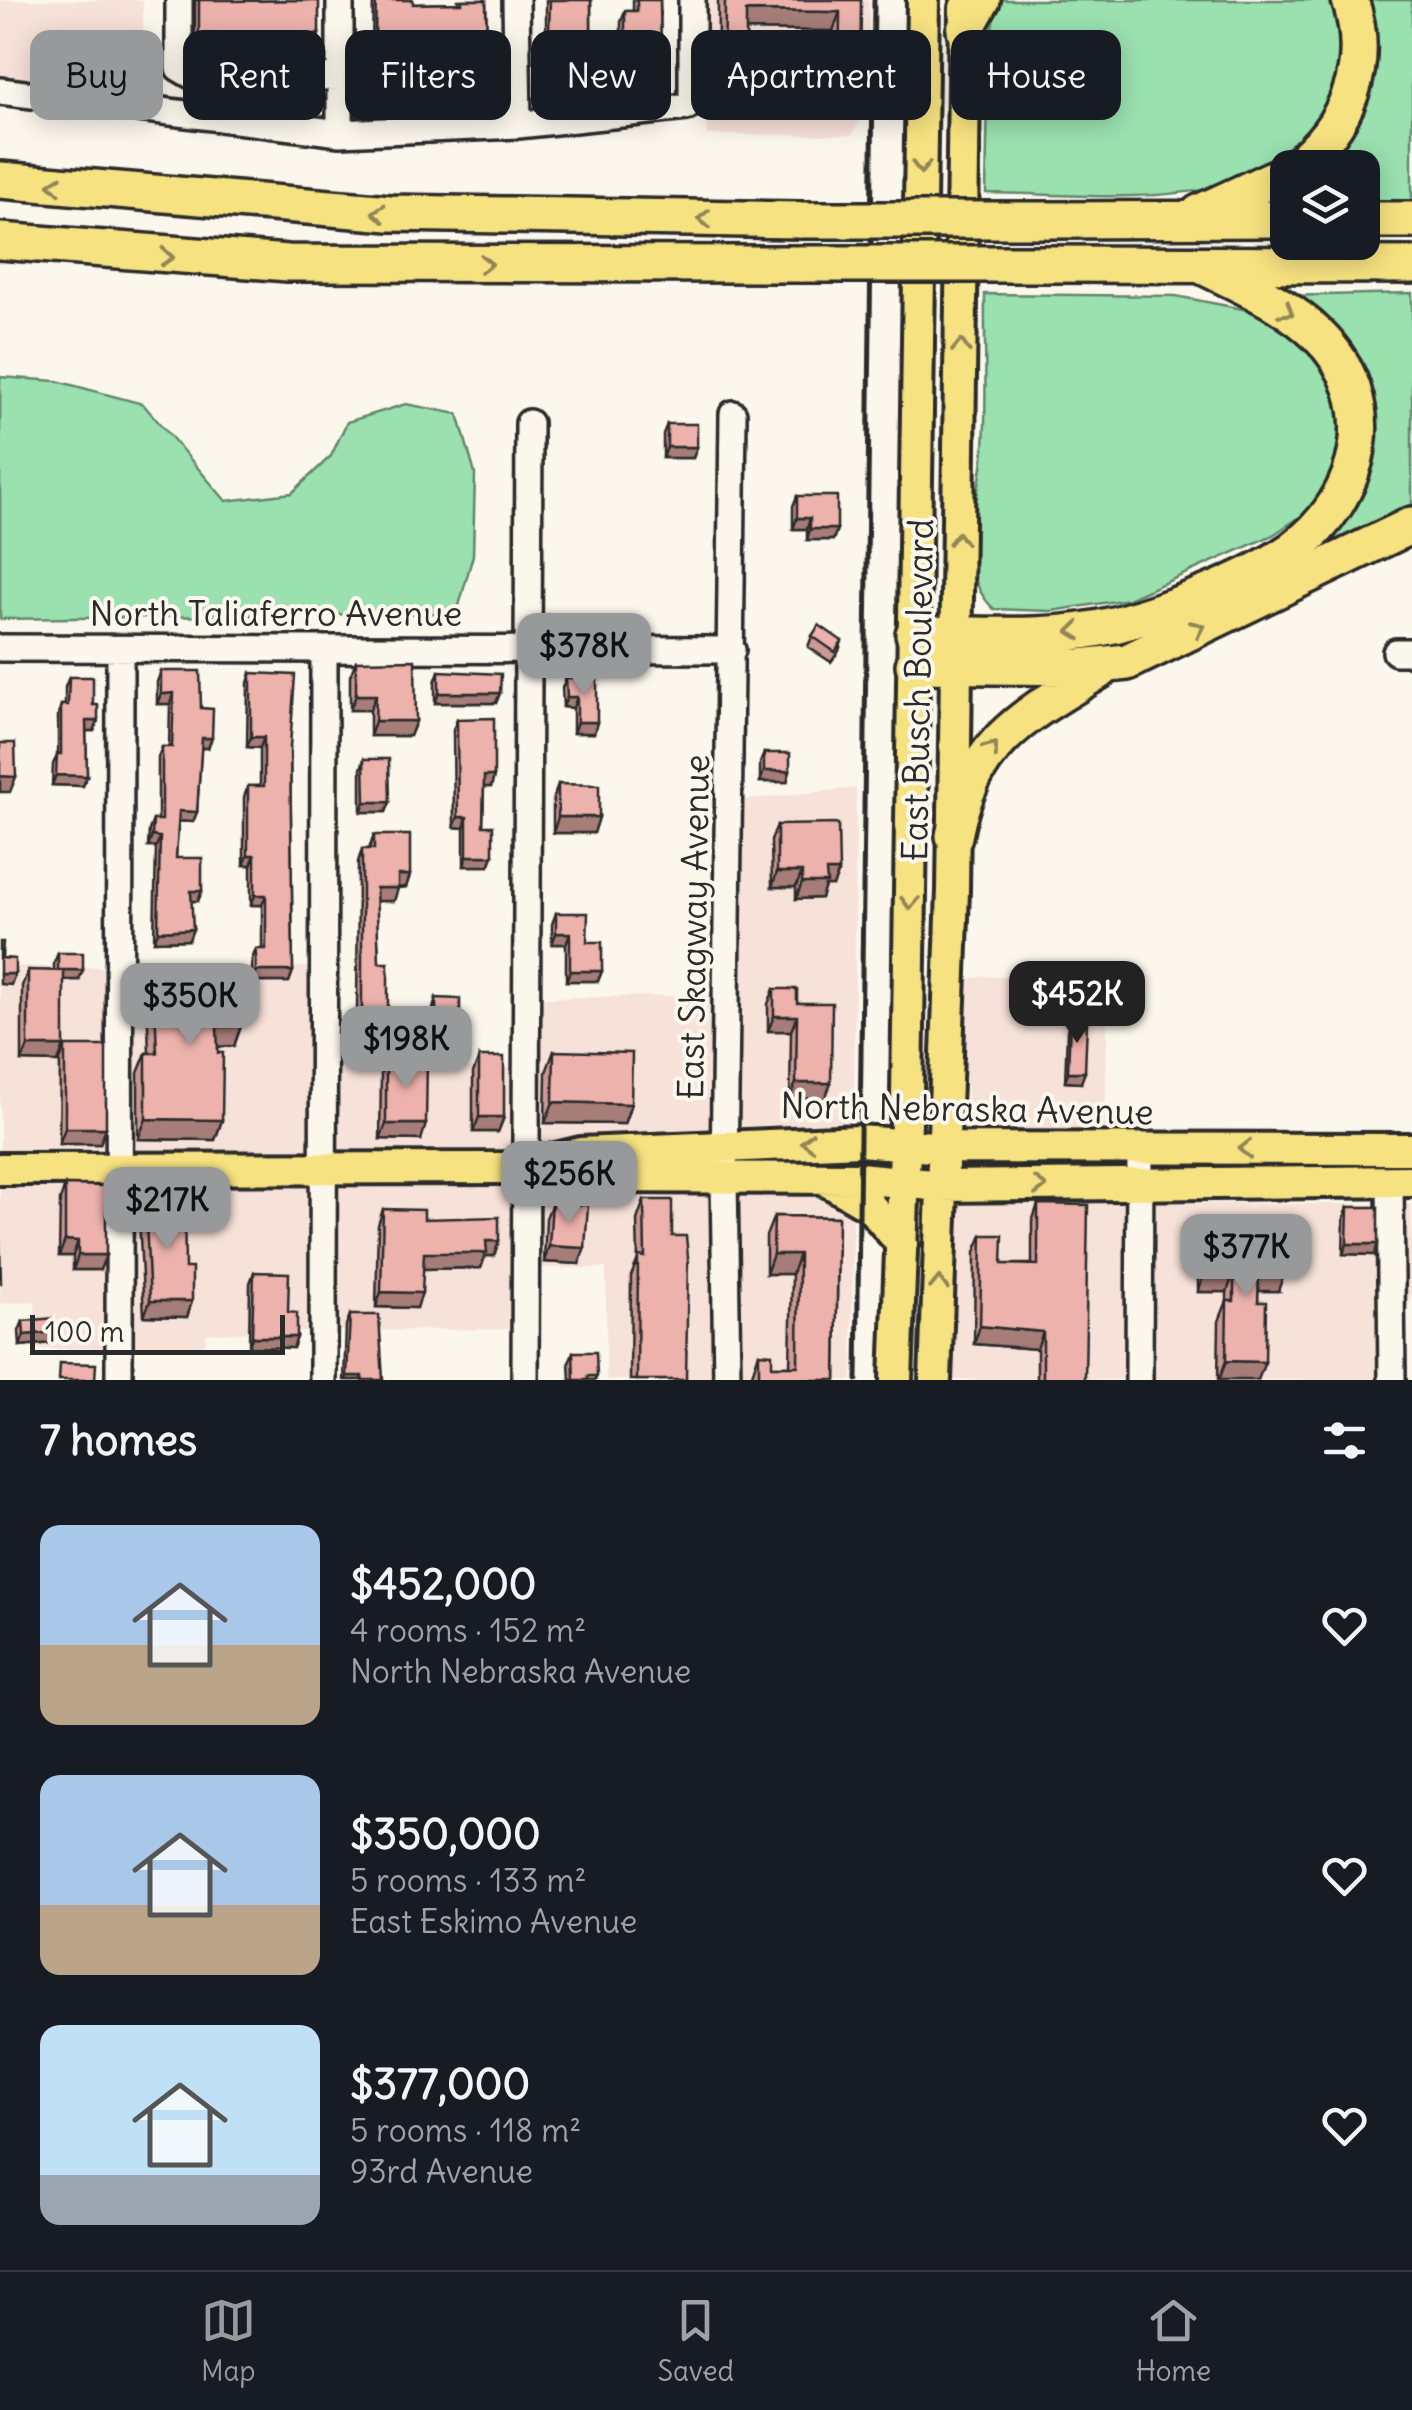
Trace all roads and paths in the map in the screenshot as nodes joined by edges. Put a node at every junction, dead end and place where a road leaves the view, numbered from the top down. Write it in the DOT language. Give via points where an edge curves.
graph roads {
  1 [pos="179,0"];
  2 [pos="340,0"];
  3 [pos="516,0"];
  4 [pos="692,0"];
  5 [pos="923,0"];
  6 [pos="1350,0"];
  7 [pos="971,10"];
  8 [pos="340,77"];
  9 [pos="0,91"];
  10 [pos="518,126"];
  11 [pos="340,134"];
  12 [pos="1314,150"];
  13 [pos="0,180"];
  14 [pos="1270,180"];
  15 [pos="1184,219"];
  16 [pos="1270,219"];
  17 [pos="1380,220"];
  18 [pos="1412,220"];
  19 [pos="0,242"];
  20 [pos="1202,265"];
  21 [pos="1412,265"];
  22 [pos="733,414"];
  23 [pos="528,423"];
  24 [pos="1412,526"];
  25 [pos="0,648"];
  26 [pos="120,649"];
  27 [pos="324,649"];
  28 [pos="528,649"];
  29 [pos="732,650"];
  30 [pos="914,650"];
  31 [pos="956,650"];
  32 [pos="1108,666"];
  33 [pos="954,836"];
  34 [pos="906,1144"];
  35 [pos="726,1145"];
  36 [pos="944,1148"];
  37 [pos="1352,1148"];
  38 [pos="1412,1149"];
  39 [pos="1140,1150"];
  40 [pos="524,1168"];
  41 [pos="0,1169"];
  42 [pos="117,1169"];
  43 [pos="321,1170"];
  44 [pos="724,1178"];
  45 [pos="821,1178"];
  46 [pos="904,1180"];
  47 [pos="1401,1181"];
  48 [pos="1257,1184"];
  49 [pos="942,1186"];
  50 [pos="1140,1186"];
  51 [pos="902,1244"];
  52 [pos="119,1380"];
  53 [pos="323,1380"];
  54 [pos="525,1380"];
  55 [pos="728,1380"];
  56 [pos="896,1380"];
  57 [pos="935,1380"];
  58 [pos="1139,1380"];
  59 [pos="1392,1380"];
  1 -- 8 [label="street" via="179,68 192,75"];
  2 -- 8 [label="street"];
  3 -- 10 [label="street"];
  4 -- 10 [label="street" via="687,107"];
  5 -- 30 [label="main road, East Busch Boulevard, one-way"];
  6 -- 12 [label="highway" via="1360,46 1354,88 1329,136"];
  31 -- 7 [label="main road, East Busch Boulevard, one-way"];
  8 -- 11 [label="street"];
  9 -- 11 [label="street"];
  10 -- 11 [label="street"];
  15 -- 13 [label="highway, one-way, bridge" via="390,213"];
  14 -- 15 [label="highway"];
  15 -- 16 [label="highway"];
  17 -- 18 [label="highway"];
  19 -- 20 [label="highway, one-way, bridge" via="288,263"];
  20 -- 21 [label="highway"];
  20 -- 31 [label="highway, one-way" via="1302,320 1344,368 1357,402 1360,440 1352,476 1330,514 1278,558 1143,616"];
  22 -- 29 [label="street, East Skagway Avenue"];
  23 -- 28 [label="street"];
  32 -- 24 [label="highway, one-way"];
  25 -- 26 [label="street, North Taliaferro Avenue"];
  26 -- 27 [label="street, North Taliaferro Avenue"];
  26 -- 42 [label="street"];
  27 -- 28 [label="street, North Taliaferro Avenue"];
  27 -- 43 [label="street"];
  28 -- 29 [label="street, North Taliaferro Avenue"];
  28 -- 40 [label="street"];
  29 -- 35 [label="street, East Skagway Avenue"];
  30 -- 31 [label="highway"];
  30 -- 34 [label="main road, East Busch Boulevard, one-way"];
  31 -- 32 [label="highway"];
  31 -- 33 [label="main road, East Busch Boulevard"];
  33 -- 32 [label="highway, one-way" via="961,796 1000,737"];
  33 -- 36 [label="main road, East Busch Boulevard"];
  34 -- 35 [label="main road, North Nebraska Avenue, one-way"];
  34 -- 36 [label="main road, North Nebraska Avenue"];
  34 -- 46 [label="main road, East Busch Boulevard"];
  35 -- 40 [label="main road, North Nebraska Avenue" via="581,1153"];
  35 -- 44 [label="street, East Skagway Avenue"];
  36 -- 39 [label="main road, North Nebraska Avenue"];
  36 -- 49 [label="main road, East Busch Boulevard"];
  37 -- 38 [label="main road, North Nebraska Avenue"];
  37 -- 39 [label="main road, North Nebraska Avenue, one-way"];
  37 -- 48 [label="main road" via="1339,1163 1270,1172"];
  39 -- 50 [label="street"];
  40 -- 43 [label="main road, North Nebraska Avenue"];
  40 -- 44 [label="main road, North Nebraska Avenue" via="584,1177"];
  40 -- 54 [label="street"];
  41 -- 42 [label="main road, North Nebraska Avenue"];
  42 -- 43 [label="main road, North Nebraska Avenue"];
  42 -- 52 [label="street"];
  43 -- 53 [label="street"];
  44 -- 45 [label="main road, North Nebraska Avenue"];
  44 -- 55 [label="street, East Skagway Avenue"];
  45 -- 46 [label="main road, North Nebraska Avenue"];
  45 -- 51 [label="main road" via="869,1205"];
  46 -- 49 [label="main road, North Nebraska Avenue"];
  46 -- 51 [label="main road, East Busch Boulevard"];
  47 -- 48 [label="main road, North Nebraska Avenue"];
  47 -- 59 [label="street"];
  48 -- 50 [label="main road, North Nebraska Avenue"];
  49 -- 50 [label="main road, North Nebraska Avenue, one-way"];
  57 -- 49 [label="main road, East Busch Boulevard, one-way"];
  50 -- 58 [label="street"];
  51 -- 56 [label="main road, East Busch Boulevard"];
}
